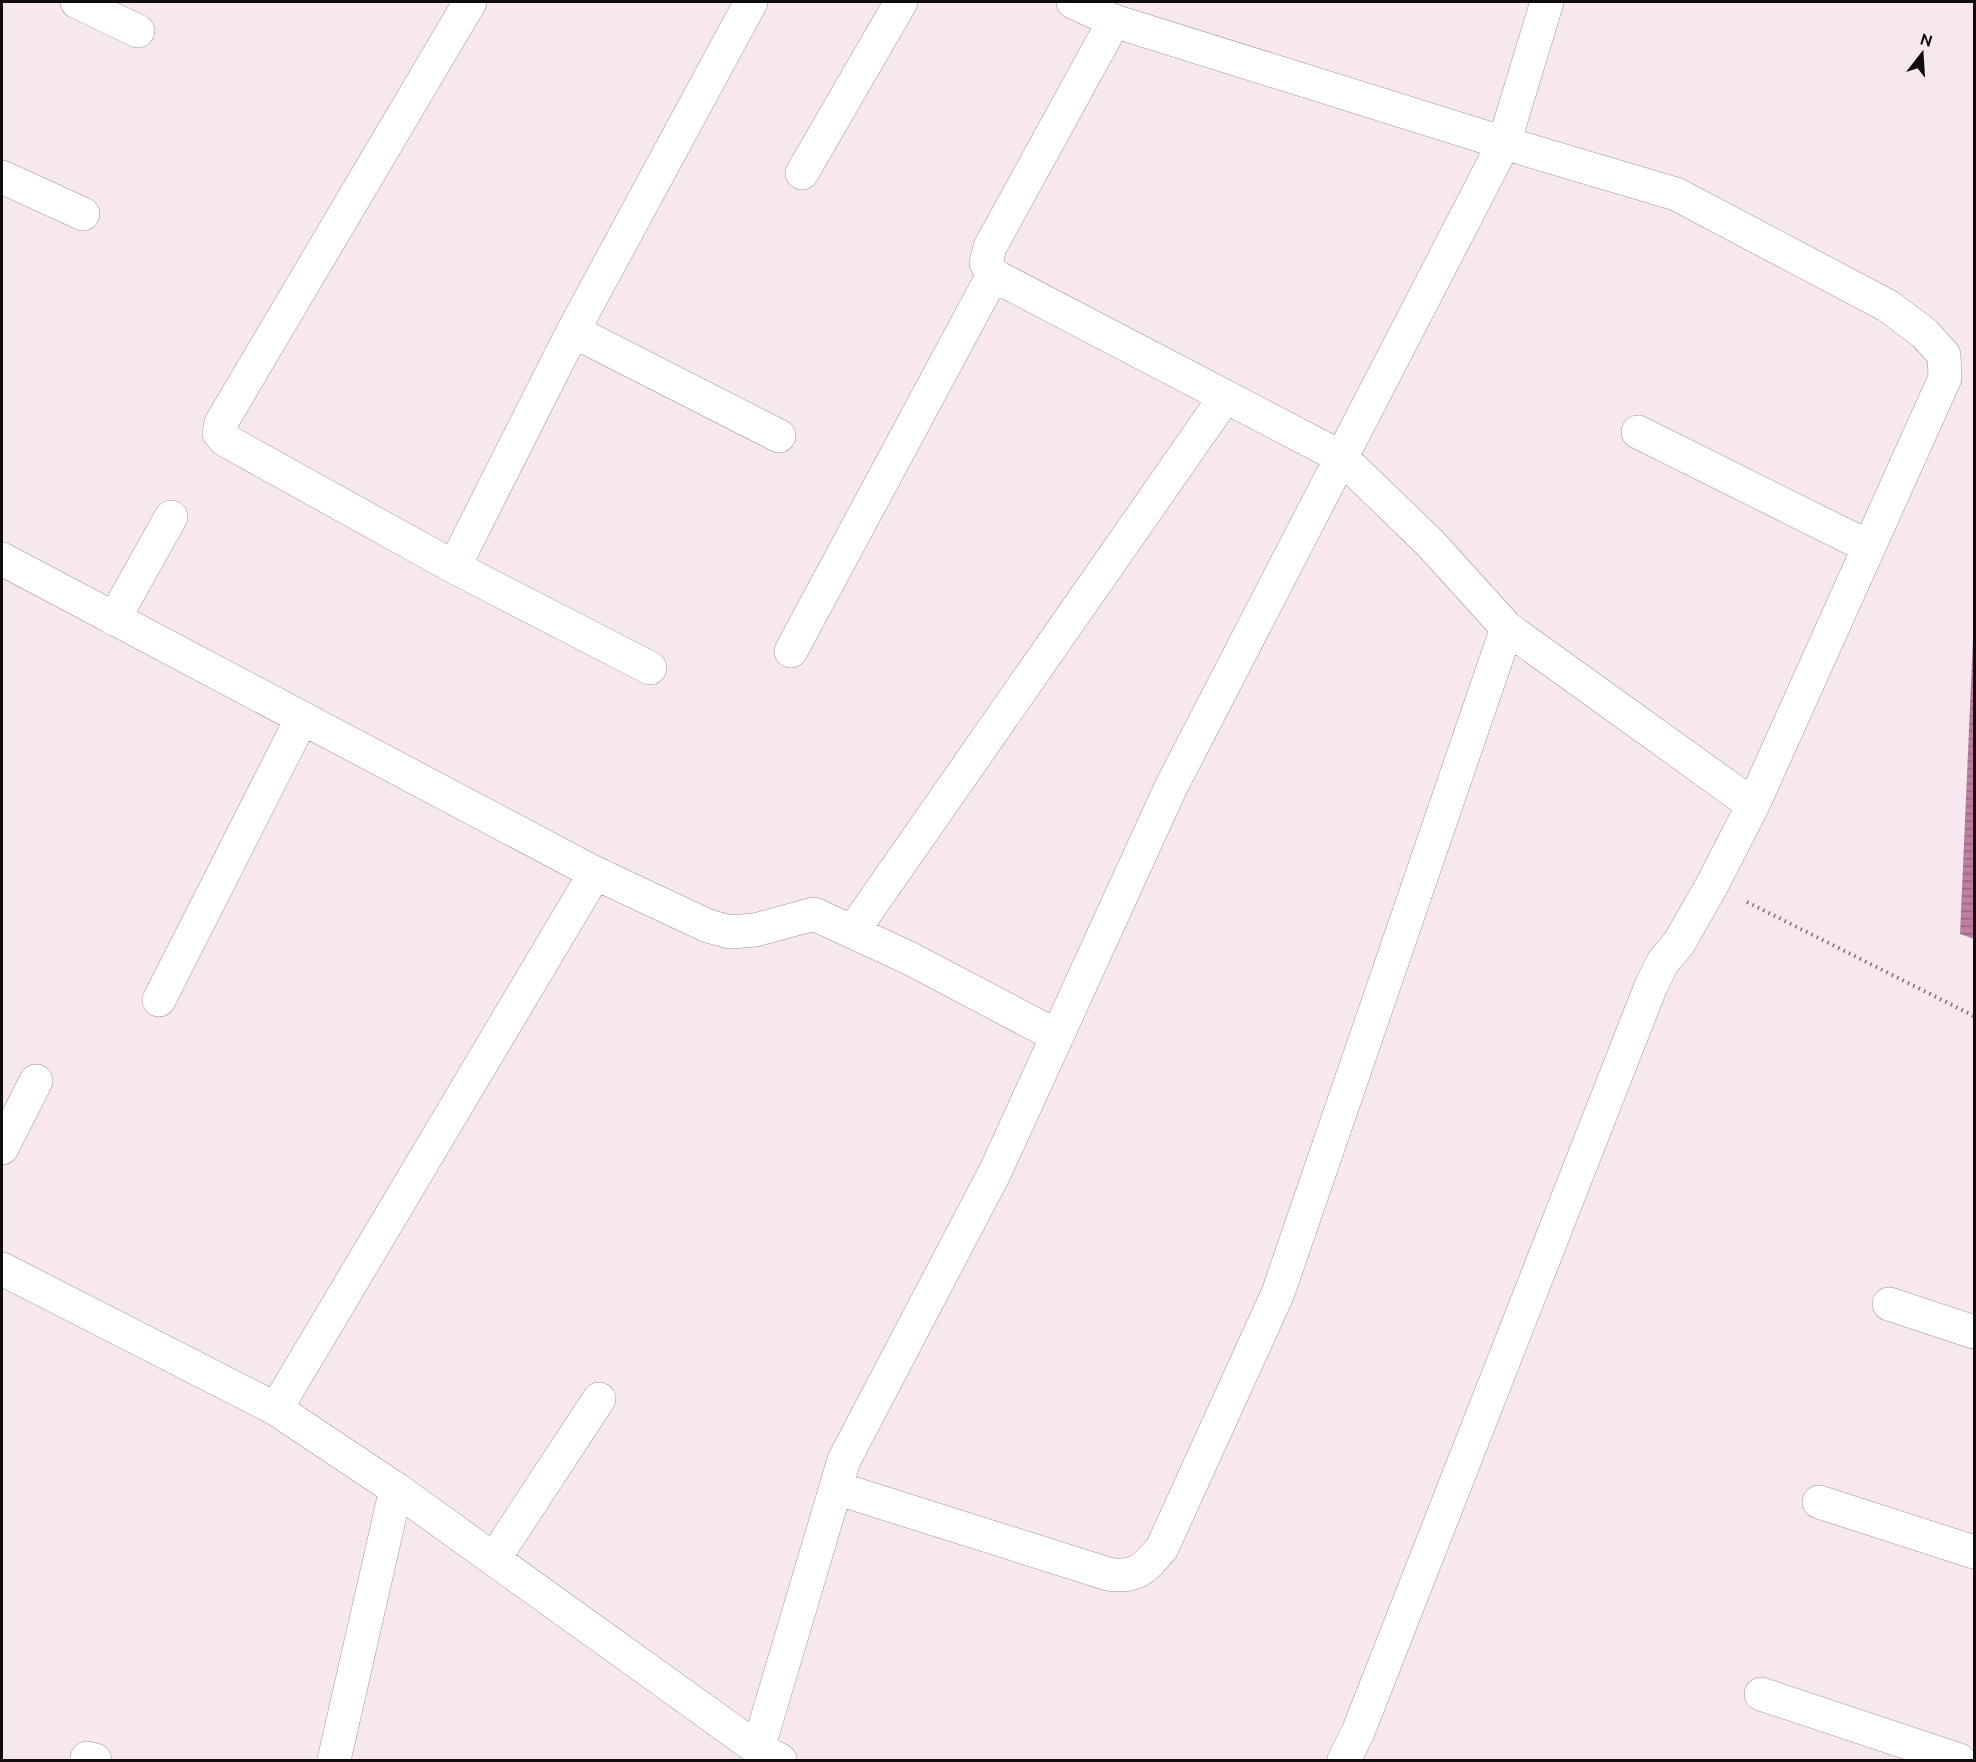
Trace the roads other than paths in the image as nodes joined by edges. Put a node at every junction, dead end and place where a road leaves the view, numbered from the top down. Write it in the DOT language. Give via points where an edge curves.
graph roads {
  1 [pos="77,2"];
  2 [pos="470,2"];
  3 [pos="751,2"];
  4 [pos="901,2"];
  5 [pos="1073,2"];
  6 [pos="1547,2"];
  7 [pos="1114,21"];
  8 [pos="138,31"];
  9 [pos="1504,143"];
  10 [pos="802,173"];
  11 [pos="2,177"];
  12 [pos="82,214"];
  13 [pos="993,276"];
  14 [pos="573,331"];
  15 [pos="1225,397"];
  16 [pos="1638,432"];
  17 [pos="779,436"];
  18 [pos="1341,457"];
  19 [pos="171,517"];
  20 [pos="1869,548"];
  21 [pos="2,559"];
  22 [pos="454,567"];
  23 [pos="114,619"];
  24 [pos="1507,628"];
  25 [pos="791,651"];
  26 [pos="650,668"];
  27 [pos="302,718"];
  28 [pos="1753,805"];
  29 [pos="595,873"];
  30 [pos="853,931"];
  31 [pos="159,1000"];
  32 [pos="1057,1036"];
  33 [pos="36,1081"];
  34 [pos="2,1148"];
  35 [pos="2,1269"];
  36 [pos="1888,1304"];
  37 [pos="1974,1332"];
  38 [pos="599,1399"];
  39 [pos="276,1409"];
  40 [pos="836,1488"];
  41 [pos="396,1489"];
  42 [pos="1819,1502"];
  43 [pos="1974,1552"];
  44 [pos="494,1559"];
  45 [pos="1761,1694"];
  46 [pos="769,1755"];
  47 [pos="334,1761"];
  48 [pos="1344,1761"];
  49 [pos="1959,1761"];
  1 -- 8 [label="street"];
  2 -- 22 [label="street" via="221,423 219,433 225,440"];
  3 -- 14 [label="street"];
  4 -- 10 [label="street"];
  5 -- 7 [label="street"];
  6 -- 9 [label="street"];
  7 -- 9 [label="street"];
  7 -- 13 [label="street" via="990,247 986,263"];
  9 -- 18 [label="street"];
  9 -- 20 [label="street" via="1676,194 1888,306 1924,333 1944,355 1945,378"];
  11 -- 12 [label="street"];
  13 -- 15 [label="street"];
  13 -- 25 [label="street"];
  14 -- 17 [label="street"];
  14 -- 22 [label="street"];
  15 -- 18 [label="street"];
  15 -- 30 [label="street"];
  16 -- 20 [label="street"];
  18 -- 24 [label="street" via="1430,543"];
  18 -- 32 [label="street" via="1171,787"];
  19 -- 23 [label="street"];
  20 -- 28 [label="street"];
  21 -- 23 [label="street"];
  22 -- 26 [label="street"];
  23 -- 27 [label="street"];
  24 -- 28 [label="street"];
  24 -- 40 [label="street" via="1278,1293 1162,1548 1146,1567 1125,1577 1108,1574"];
  27 -- 29 [label="street"];
  27 -- 31 [label="street"];
  28 -- 48 [label="street" via="1712,885 1651,986"];
  29 -- 30 [label="street" via="708,926 730,932 754,930 814,914"];
  29 -- 39 [label="street"];
  30 -- 32 [label="street"];
  32 -- 40 [label="street" via="995,1172 844,1460"];
  33 -- 34 [label="street"];
  35 -- 39 [label="street"];
  36 -- 37 [label="street"];
  38 -- 44 [label="street"];
  39 -- 41 [label="street"];
  40 -- 46 [label="street"];
  41 -- 44 [label="street"];
  41 -- 47 [label="street"];
  42 -- 43 [label="street"];
  44 -- 46 [label="street"];
  45 -- 49 [label="street"];
}
